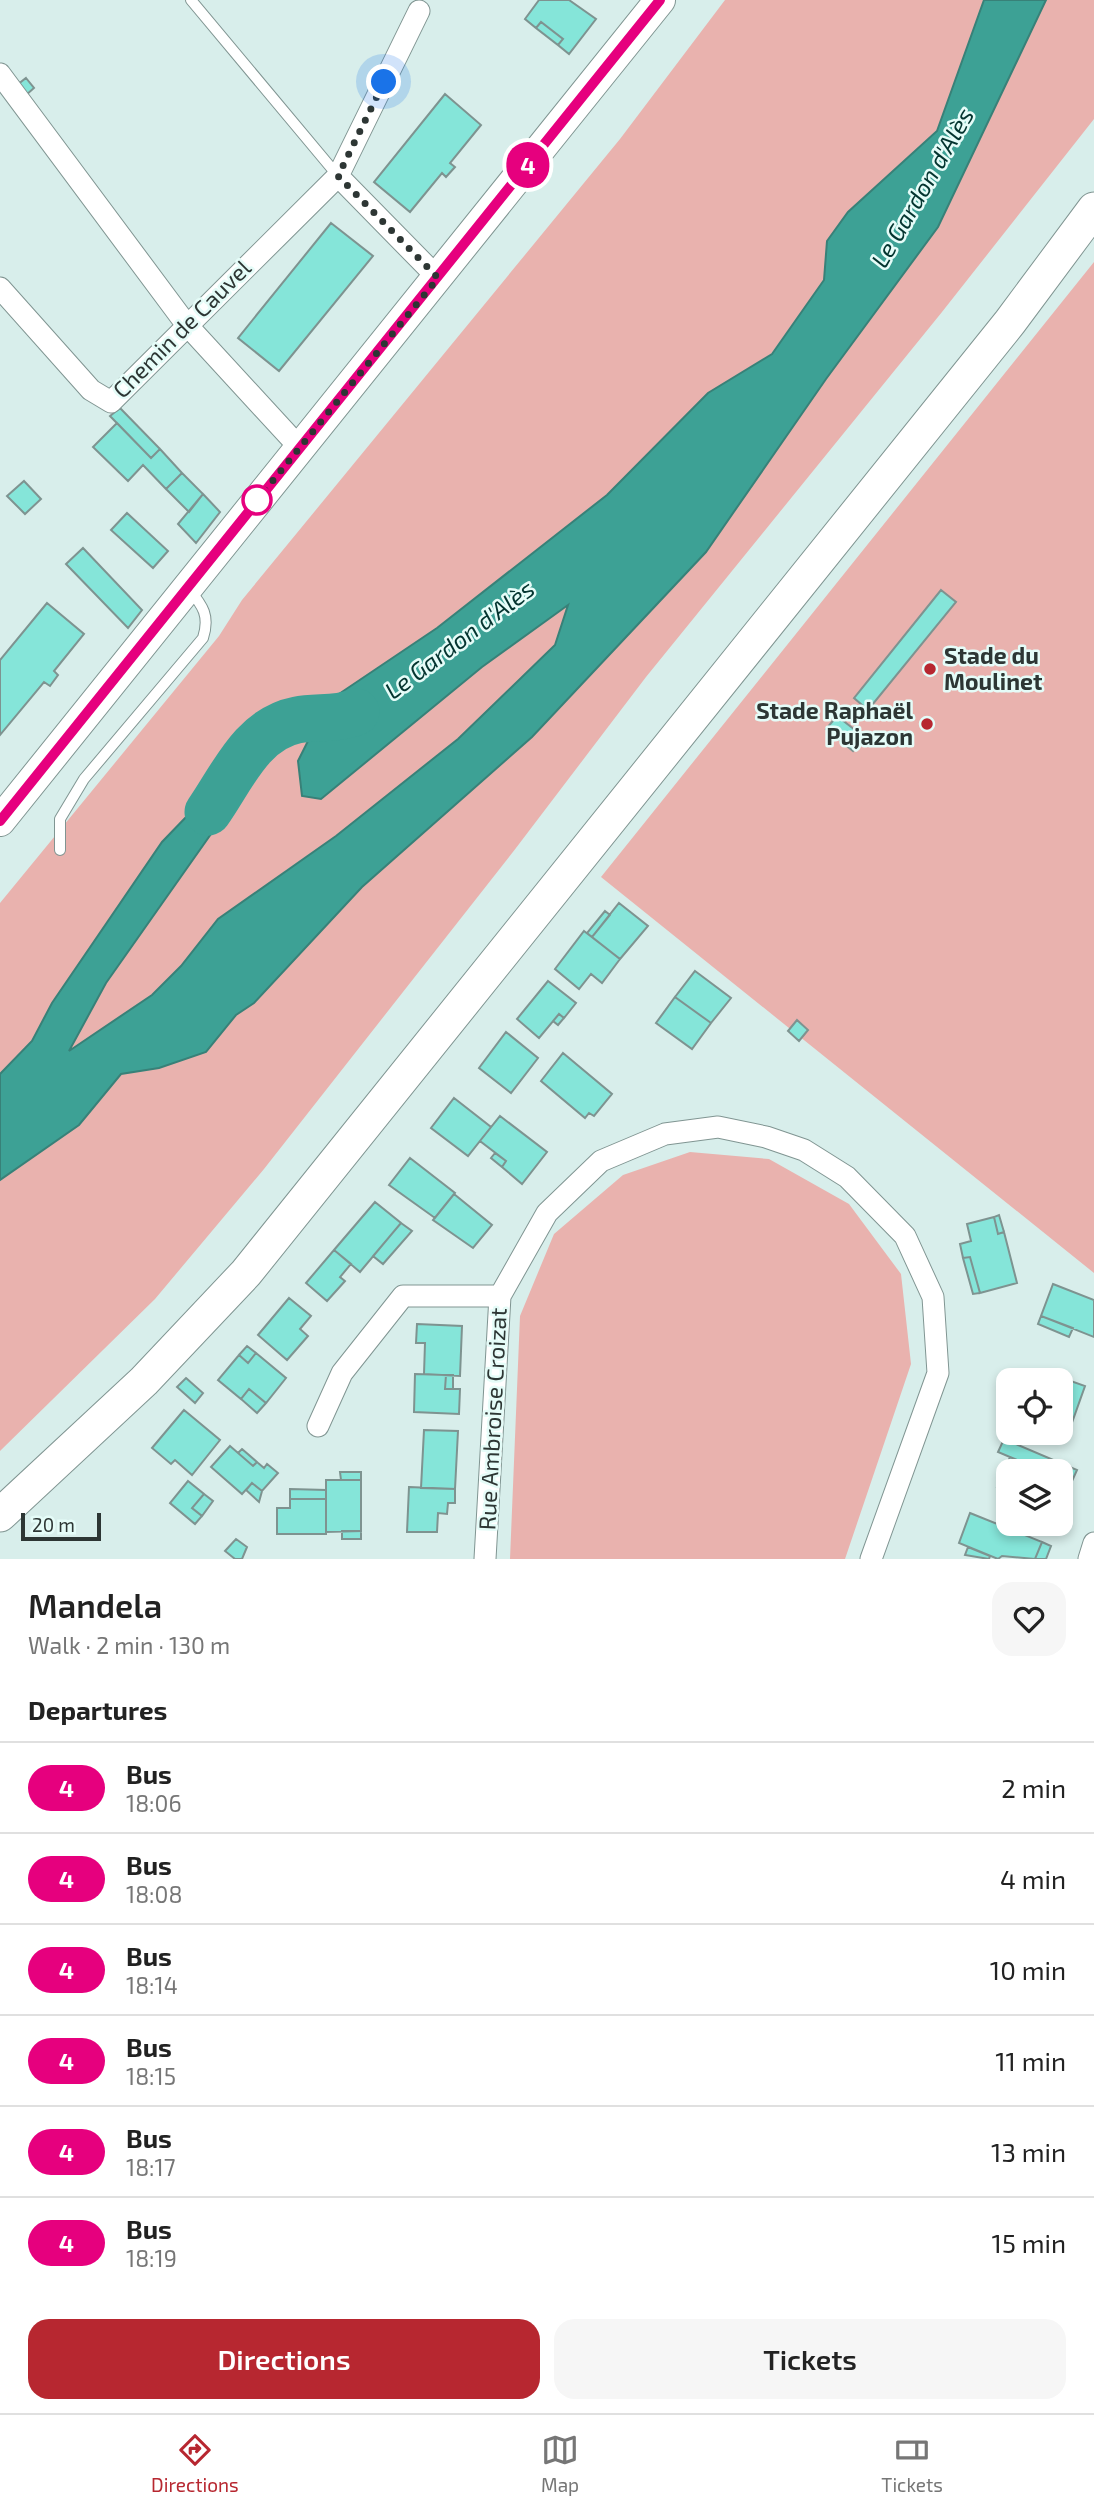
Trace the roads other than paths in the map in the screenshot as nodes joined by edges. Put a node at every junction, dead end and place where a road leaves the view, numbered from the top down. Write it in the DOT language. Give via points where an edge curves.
graph roads {
  1 [pos="191,0"];
  2 [pos="647,4"];
  3 [pos="419,11"];
  4 [pos="0,74"];
  5 [pos="338,176"];
  6 [pos="1094,209"];
  7 [pos="438,278"];
  8 [pos="0,288"];
  9 [pos="186,324"];
  10 [pos="300,448"];
  11 [pos="187,587"];
  12 [pos="0,821"];
  13 [pos="60,850"];
  14 [pos="500,1296"];
  15 [pos="318,1426"];
  16 [pos="0,1515"];
  17 [pos="1094,1543"];
  18 [pos="485,1559"];
  19 [pos="871,1559"];
  20 [pos="1089,1559"];
  1 -- 5 [label="lane"];
  2 -- 7 [label="street"];
  3 -- 5 [label="street, Chemin de Cauvel"];
  4 -- 9 [label="street"];
  5 -- 7 [label="street"];
  5 -- 9 [label="street, Chemin de Cauvel"];
  6 -- 16 [label="main road" via="1010,322 246,1273 144,1381"];
  7 -- 10 [label="street"];
  8 -- 9 [label="street, Chemin de Cauvel" via="91,390 111,402"];
  9 -- 10 [label="street"];
  10 -- 11 [label="street"];
  11 -- 12 [label="street"];
  11 -- 13 [label="lane" via="205,608 203,638 84,779 60,819"];
  14 -- 15 [label="street" via="403,1296 342,1373"];
  14 -- 18 [label="street, Rue Ambroise Croizat"];
  14 -- 19 [label="street, Rue Ambroise Croizat" via="547,1213 601,1161 665,1134 718,1127 766,1137 804,1150 847,1177 905,1236 933,1297 938,1373"];
  17 -- 20 [label="street"];
}
